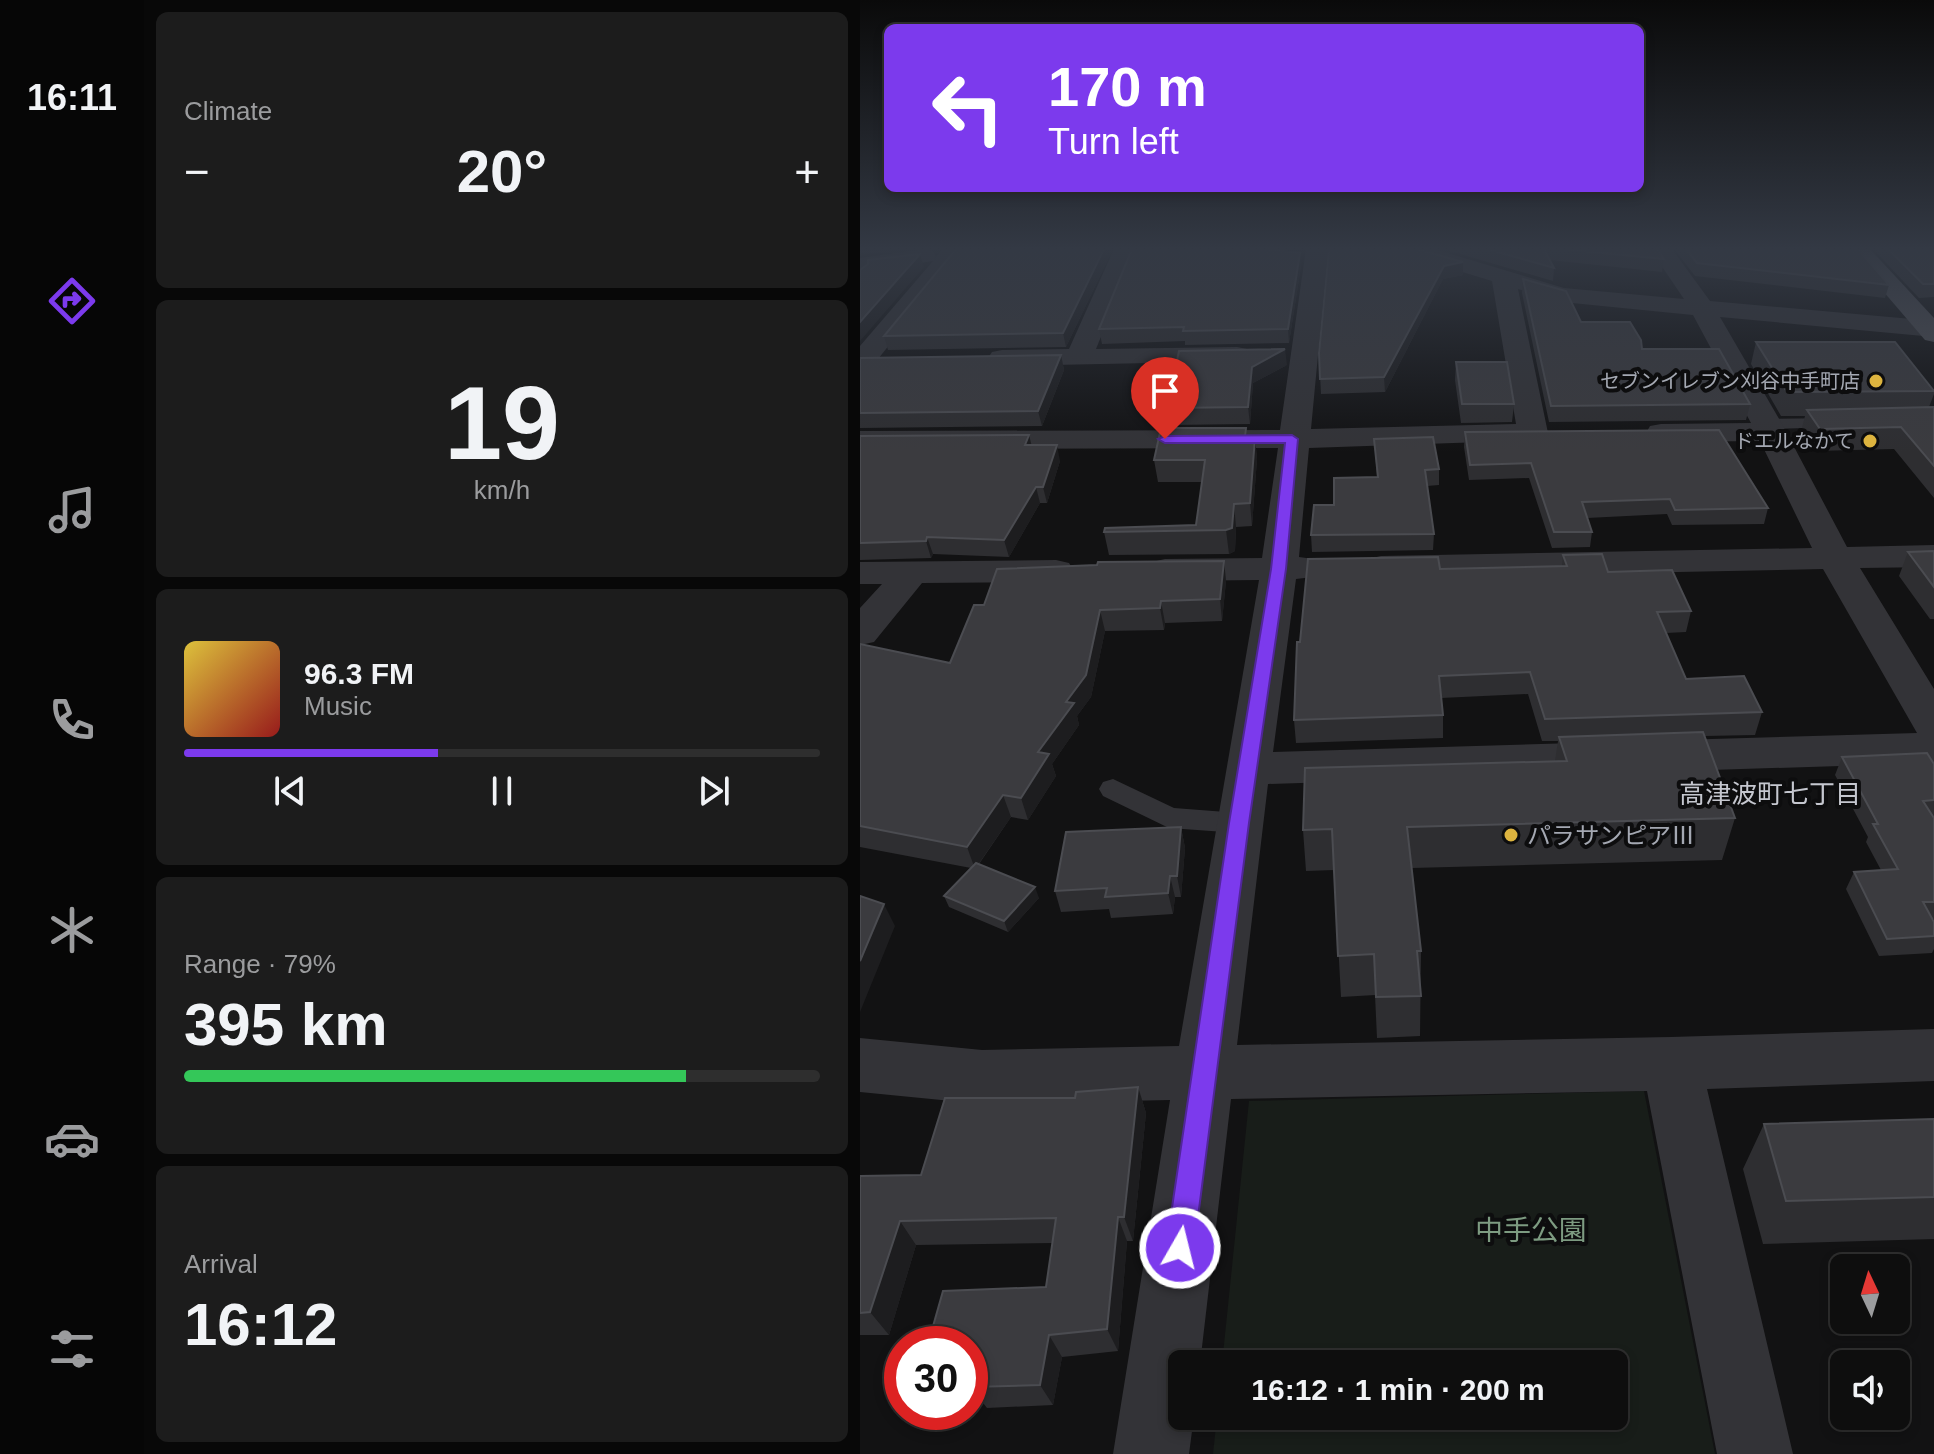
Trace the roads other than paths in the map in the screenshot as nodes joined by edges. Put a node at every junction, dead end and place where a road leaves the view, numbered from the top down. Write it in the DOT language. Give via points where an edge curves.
graph roads {
  1 [pos="898,317"];
  2 [pos="1096,317"];
  3 [pos="1306,317"];
  4 [pos="1511,317"];
  5 [pos="1707,317"];
  6 [pos="1796,317"];
  7 [pos="1932,331"];
  8 [pos="1303,354"];
  9 [pos="1079,357"];
  10 [pos="970,359"];
  11 [pos="892,361"];
  12 [pos="861,362"];
  13 [pos="1858,423"];
  14 [pos="1769,428"];
  15 [pos="1533,433"];
  16 [pos="1565,433"];
  17 [pos="1628,433"];
  18 [pos="1292,439"];
  19 [pos="860,440"];
  20 [pos="1934,556"];
  21 [pos="1835,558"];
  22 [pos="1279,569"];
  23 [pos="1087,570"];
  24 [pos="1135,570"];
  25 [pos="912,572"];
  26 [pos="860,573"];
  27 [pos="860,633"];
  28 [pos="1934,725"];
  29 [pos="1934,748"];
  30 [pos="1249,769"];
  31 [pos="1113,789"];
  32 [pos="1239,823"];
  33 [pos="1934,1055"];
  34 [pos="1671,1064"];
  35 [pos="860,1065"];
  36 [pos="1205,1072"];
  37 [pos="1151,1454"];
  38 [pos="1755,1454"];
  1 -- 12 [label="street"];
  2 -- 9 [label="street"];
  3 -- 8 [label="street"];
  4 -- 15 [label="street"];
  5 -- 14 [label="street"];
  6 -- 7 [label="street"];
  8 -- 9 [label="street"];
  8 -- 18 [label="street"];
  9 -- 10 [label="street"];
  11 -- 12 [label="street"];
  13 -- 14 [label="lane"];
  14 -- 17 [label="street"];
  14 -- 21 [label="street"];
  15 -- 16 [label="street"];
  15 -- 18 [label="street"];
  18 -- 19 [label="street"];
  18 -- 22 [label="street"];
  20 -- 21 [label="street"];
  21 -- 22 [label="street"];
  21 -- 28 [label="street"];
  22 -- 24 [label="street"];
  22 -- 30 [label="street"];
  23 -- 25 [label="street"];
  25 -- 26 [label="street"];
  25 -- 27 [label="street"];
  29 -- 30 [label="street"];
  30 -- 32 [label="street"];
  31 -- 32 [label="lane" via="1169,818"];
  32 -- 36 [label="street"];
  33 -- 34 [label="street"];
  34 -- 36 [label="street"];
  34 -- 38 [label="street"];
  35 -- 36 [label="street" via="982,1077"];
  36 -- 37 [label="street"];
}
